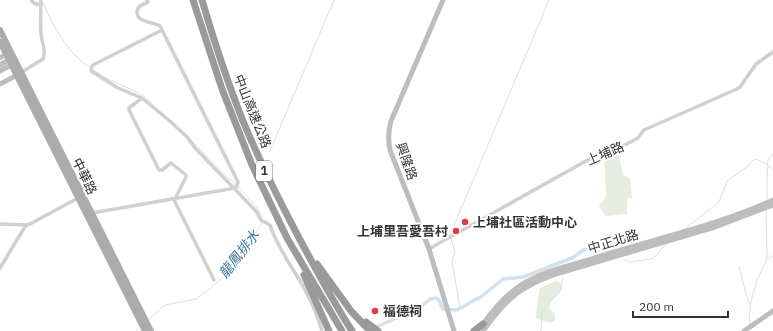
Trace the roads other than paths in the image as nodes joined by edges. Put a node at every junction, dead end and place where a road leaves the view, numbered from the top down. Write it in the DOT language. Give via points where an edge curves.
graph roads {
  1 [pos="31,0"];
  2 [pos="147,0"];
  3 [pos="193,0"];
  4 [pos="202,0"];
  5 [pos="444,0"];
  6 [pos="41,3"];
  7 [pos="0,30"];
  8 [pos="162,30"];
  9 [pos="0,42"];
  10 [pos="773,52"];
  11 [pos="10,58"];
  12 [pos="0,65"];
  13 [pos="0,71"];
  14 [pos="19,74"];
  15 [pos="0,84"];
  16 [pos="142,98"];
  17 [pos="235,188"];
  18 [pos="80,196"];
  19 [pos="175,199"];
  20 [pos="773,204"];
  21 [pos="89,214"];
  22 [pos="0,224"];
  23 [pos="26,225"];
  24 [pos="288,238"];
  25 [pos="298,238"];
  26 [pos="429,250"];
  27 [pos="0,268"];
  28 [pos="214,280"];
  29 [pos="347,304"];
  30 [pos="773,311"];
  31 [pos="483,327"];
  32 [pos="146,331"];
  33 [pos="151,331"];
  34 [pos="322,331"];
  35 [pos="328,331"];
  36 [pos="342,331"];
  37 [pos="352,331"];
  38 [pos="370,331"];
  39 [pos="378,331"];
  40 [pos="454,331"];
  41 [pos="474,331"];
  42 [pos="478,331"];
  43 [pos="745,331"];
  1 -- 6 [label="street" via="35,4"];
  2 -- 8 [label="street" via="148,2 138,7 138,16 158,25"];
  3 -- 24 [label="highway, 中山高速公路 / 1" via="236,127"];
  4 -- 25 [label="highway, 中山高速公路 / 1" via="243,121"];
  5 -- 26 [label="street, 興隆路" via="391,121 388,134 390,150"];
  6 -- 14 [label="street" via="41,34 45,56"];
  7 -- 11 [label="main road, 中華路"];
  8 -- 16 [label="street" via="95,64 91,69 118,88"];
  8 -- 17 [label="street" via="238,182"];
  9 -- 11 [label="main road, 中華路"];
  10 -- 26 [label="street, 上埔路" via="756,64 737,89 644,130 638,138 623,146 604,151"];
  11 -- 12 [label="street"];
  11 -- 13 [label="street"];
  11 -- 14 [label="main road, 中華路"];
  14 -- 15 [label="street"];
  14 -- 18 [label="main road, 中華路"];
  16 -- 17 [label="street" via="188,138"];
  16 -- 19 [label="street" via="129,110 159,170 172,162 186,176"];
  17 -- 19 [label="street"];
  17 -- 34 [label="street" via="261,220 270,225 305,290"];
  18 -- 21 [label="main road, 中華路"];
  18 -- 23 [label="street"];
  19 -- 21 [label="street"];
  19 -- 28 [label="street"];
  20 -- 31 [label="street, 中正北路" via="537,277 520,285 506,296"];
  21 -- 32 [label="main road, 中華路"];
  21 -- 33 [label="main road, 中華路"];
  22 -- 23 [label="street"];
  23 -- 27 [label="street"];
  24 -- 35 [label="highway"];
  24 -- 36 [label="highway, 中山高速公路 / 1"];
  25 -- 29 [label="highway" via="303,241"];
  25 -- 37 [label="highway, 中山高速公路 / 1"];
  26 -- 40 [label="street, 興隆路"];
  29 -- 38 [label="highway"];
  29 -- 39 [label="highway"];
  30 -- 43 [label="street"];
  31 -- 41 [label="highway"];
  31 -- 42 [label="street, 中正北路"];
}
